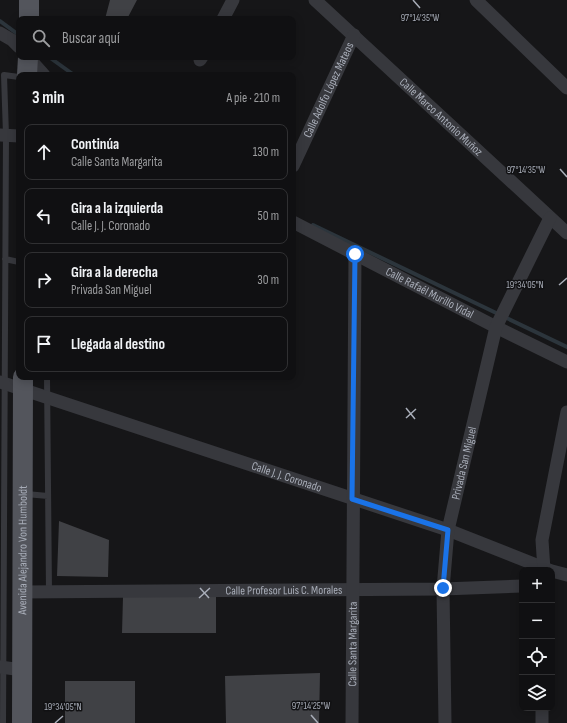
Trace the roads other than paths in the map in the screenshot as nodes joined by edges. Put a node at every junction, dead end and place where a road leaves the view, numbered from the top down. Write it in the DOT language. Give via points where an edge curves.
graph roads {
  1 [pos="29,0"];
  2 [pos="233,0"];
  3 [pos="315,0"];
  4 [pos="476,0"];
  5 [pos="29,16"];
  6 [pos="225,16"];
  7 [pos="0,33"];
  8 [pos="354,35"];
  9 [pos="16,45"];
  10 [pos="27,60"];
  11 [pos="41,72"];
  12 [pos="16,77"];
  13 [pos="567,88"];
  14 [pos="8,135"];
  15 [pos="296,160"];
  16 [pos="550,218"];
  17 [pos="296,224"];
  18 [pos="567,233"];
  19 [pos="355,254"];
  20 [pos="5,259"];
  21 [pos="16,261"];
  22 [pos="496,328"];
  23 [pos="567,362"];
  24 [pos="48,380"];
  25 [pos="2,382"];
  26 [pos="23,384"];
  27 [pos="47,398"];
  28 [pos="567,412"];
  29 [pos="23,493"];
  30 [pos="48,496"];
  31 [pos="352,499"];
  32 [pos="448,530"];
  33 [pos="540,567"];
  34 [pos="546,567"];
  35 [pos="555,572"];
  36 [pos="567,575"];
  37 [pos="519,586"];
  38 [pos="443,588"];
  39 [pos="352,589"];
  40 [pos="13,591"];
  41 [pos="49,592"];
  42 [pos="9,668"];
  43 [pos="542,711"];
  44 [pos="3,723"];
  45 [pos="22,723"];
  46 [pos="352,723"];
  47 [pos="444,723"];
  48 [pos="542,723"];
  1 -- 5 [label="main road"];
  2 -- 6 [label="street"];
  3 -- 8 [label="street, Calle Marco Antonio Muñoz"];
  4 -- 13 [label="street"];
  7 -- 9 [label="street"];
  8 -- 15 [label="street, Calle Adolfo López Mateos"];
  8 -- 16 [label="street, Calle Marco Antonio Muñoz"];
  10 -- 11 [label="street"];
  12 -- 14 [label="lane" via="4,75"];
  14 -- 20 [label="lane"];
  16 -- 18 [label="street, Calle Marco Antonio Muñoz"];
  16 -- 22 [label="street, Privada San Miguel"];
  17 -- 19 [label="street, Calle Rafaél Murillo Vidal"];
  19 -- 22 [label="street, Calle Rafaél Murillo Vidal"];
  19 -- 31 [label="street, Calle Santa Margarita"];
  20 -- 21 [label="lane"];
  20 -- 25 [label="lane"];
  22 -- 23 [label="street, Calle Rafaél Murillo Vidal"];
  22 -- 32 [label="street, Privada San Miguel"];
  24 -- 27 [label="lane"];
  25 -- 26 [label="street, Calle J. J. Coronado"];
  25 -- 40 [label="lane"];
  26 -- 27 [label="street, Calle J. J. Coronado"];
  26 -- 29 [label="main road, Avenida Alejandro Von Humboldt"];
  27 -- 30 [label="lane"];
  27 -- 31 [label="street, Calle J. J. Coronado"];
  28 -- 34 [label="street" via="542,540"];
  29 -- 30 [label="lane"];
  29 -- 40 [label="main road, Avenida Alejandro Von Humboldt"];
  30 -- 41 [label="lane"];
  31 -- 32 [label="street, Calle J. J. Coronado"];
  31 -- 39 [label="street, Calle Santa Margarita"];
  32 -- 33 [label="street, Calle J. J. Coronado"];
  32 -- 38 [label="street, Privada San Miguel"];
  35 -- 36 [label="street, Calle J. J. Coronado"];
  37 -- 38 [label="street, Calle Profesor Luis C. Morales"];
  38 -- 39 [label="street, Calle Profesor Luis C. Morales"];
  38 -- 47 [label="street, Privada San Miguel"];
  39 -- 41 [label="street, Calle Profesor Luis C. Morales"];
  39 -- 46 [label="street, Calle Santa Margarita"];
  40 -- 41 [label="street, Calle Profesor Luis C. Morales"];
  40 -- 42 [label="main road, Avenida Alejandro Von Humboldt"];
  42 -- 44 [label="lane"];
  42 -- 45 [label="main road, Avenida Alejandro Von Humboldt"];
  43 -- 48 [label="street"];
}
